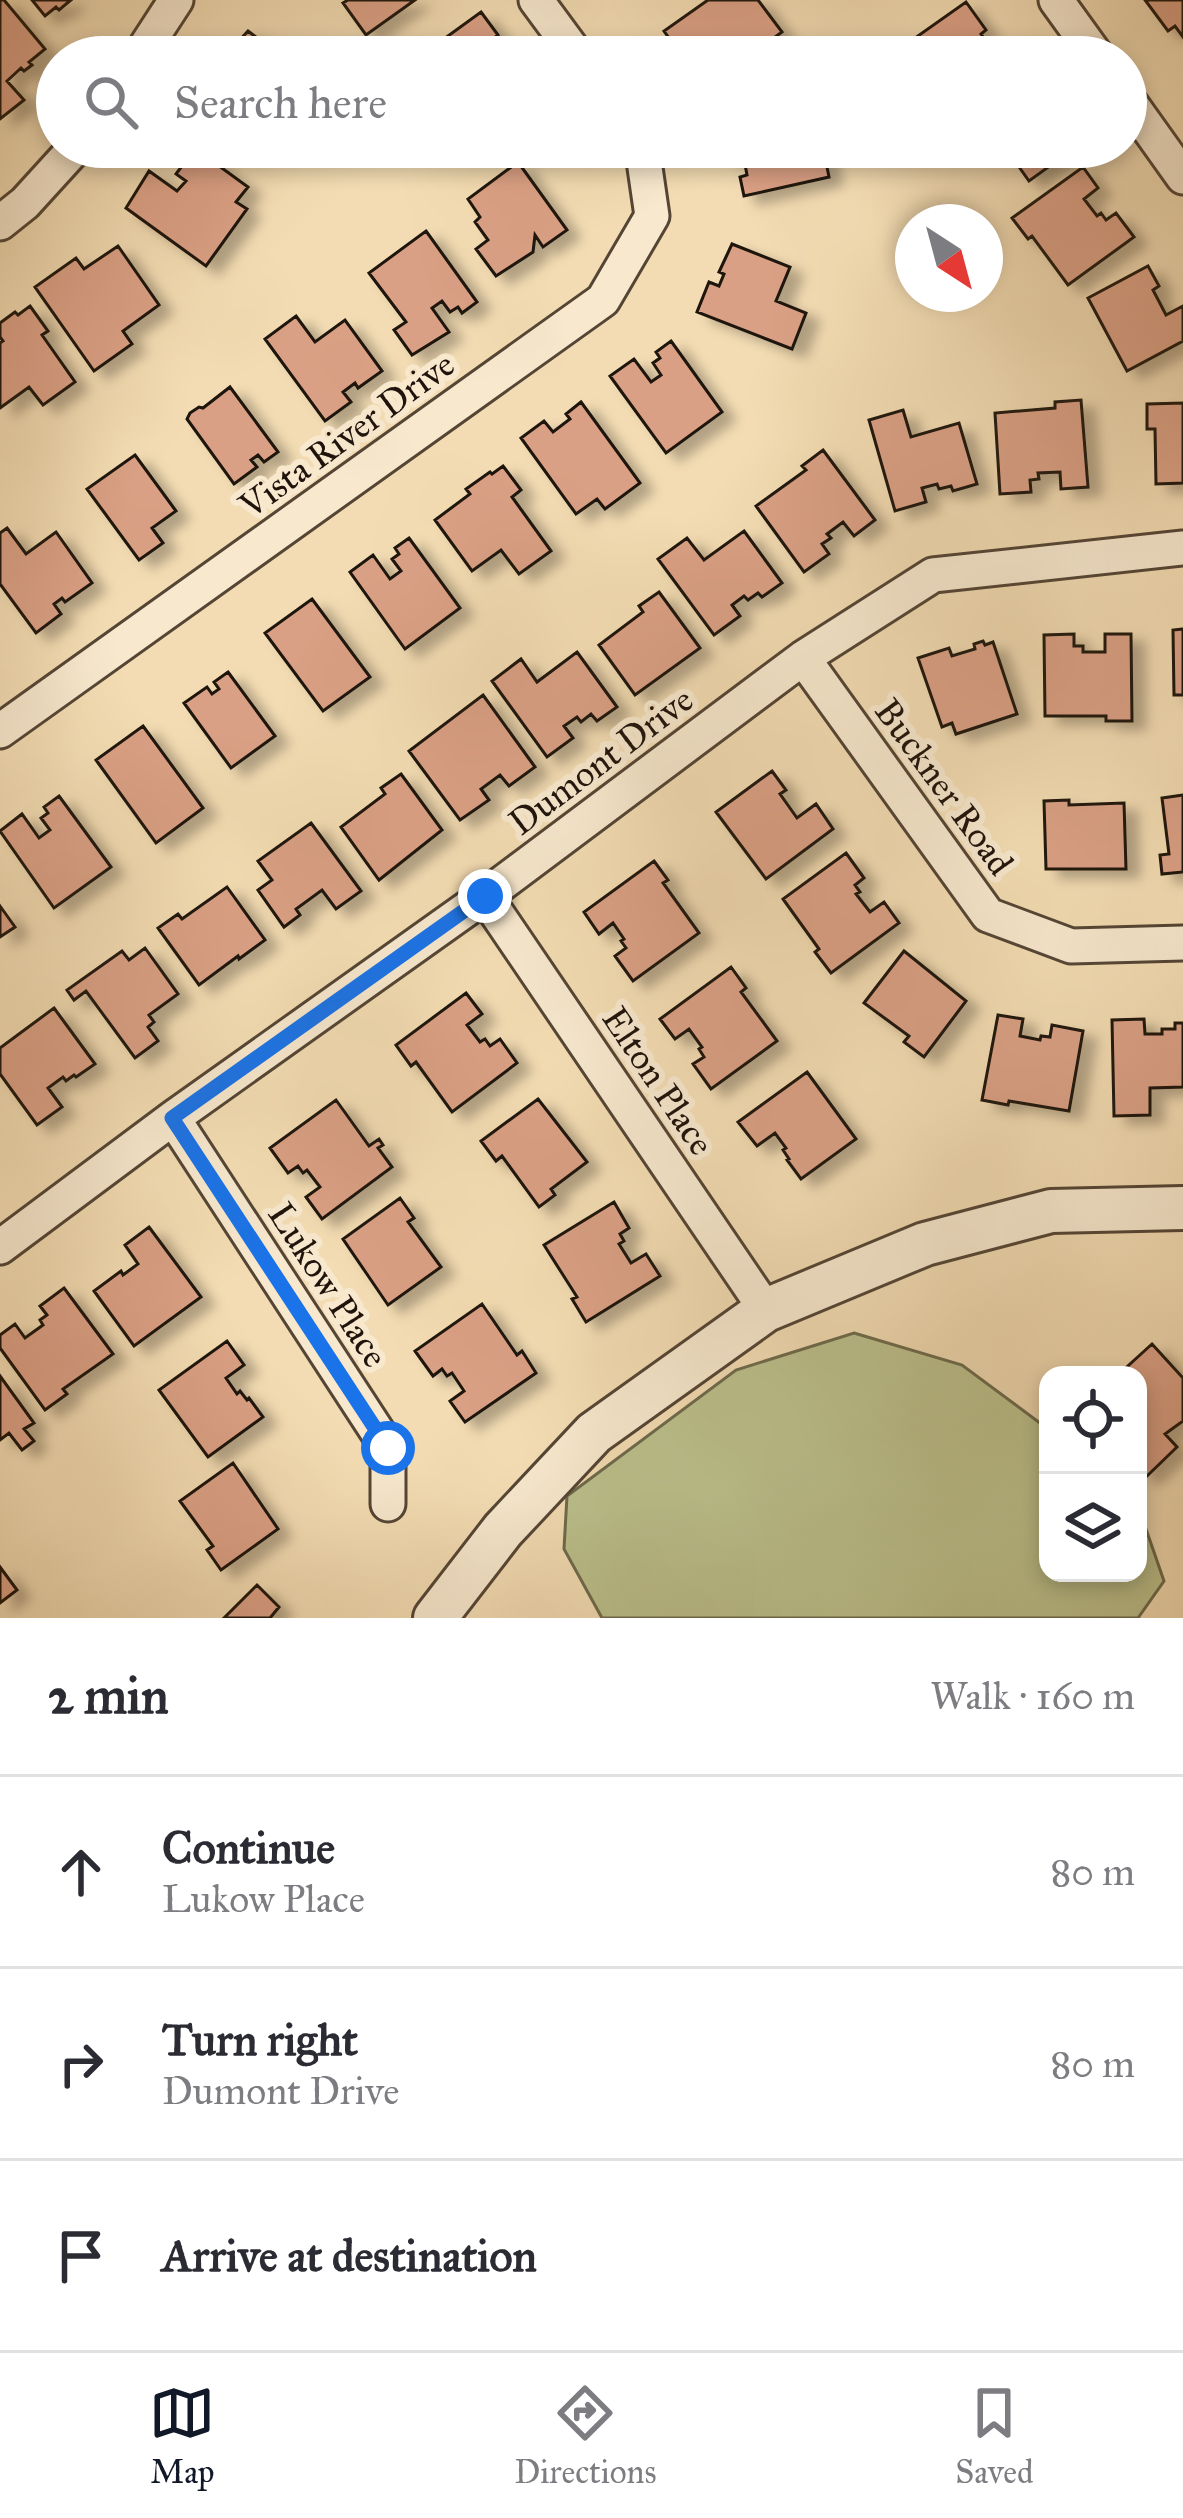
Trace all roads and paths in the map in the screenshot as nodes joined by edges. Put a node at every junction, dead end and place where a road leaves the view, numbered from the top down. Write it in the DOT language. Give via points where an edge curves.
graph roads {
  1 [pos="176,0"];
  2 [pos="536,0"];
  3 [pos="1056,0"];
  4 [pos="153,36"];
  5 [pos="563,36"];
  6 [pos="1082,36"];
  7 [pos="1147,126"];
  8 [pos="57,168"];
  9 [pos="645,168"];
  10 [pos="1183,177"];
  11 [pos="0,223"];
  12 [pos="1183,548"];
  13 [pos="803,658"];
  14 [pos="0,731"];
  15 [pos="485,896"];
  16 [pos="1183,943"];
  17 [pos="172,1118"];
  18 [pos="1183,1208"];
  19 [pos="0,1246"];
  20 [pos="766,1310"];
  21 [pos="388,1504"];
  22 [pos="435,1618"];
  1 -- 4 [label="street"];
  2 -- 5 [label="street"];
  3 -- 6 [label="street"];
  7 -- 10 [label="street"];
  8 -- 11 [label="street"];
  9 -- 14 [label="street, Vista River Drive" via="652,215 603,300"];
  12 -- 13 [label="street, Dumont Drive" via="933,575"];
  13 -- 15 [label="street, Dumont Drive"];
  13 -- 16 [label="street, Buckner Road" via="988,915 1071,946"];
  15 -- 17 [label="street, Dumont Drive"];
  15 -- 20 [label="street, Elton Place"];
  17 -- 19 [label="street, Dumont Drive"];
  17 -- 21 [label="street, Lukow Place" via="388,1448"];
  18 -- 20 [label="street" via="1051,1211 925,1244"];
  20 -- 22 [label="street" via="594,1433"];
}
